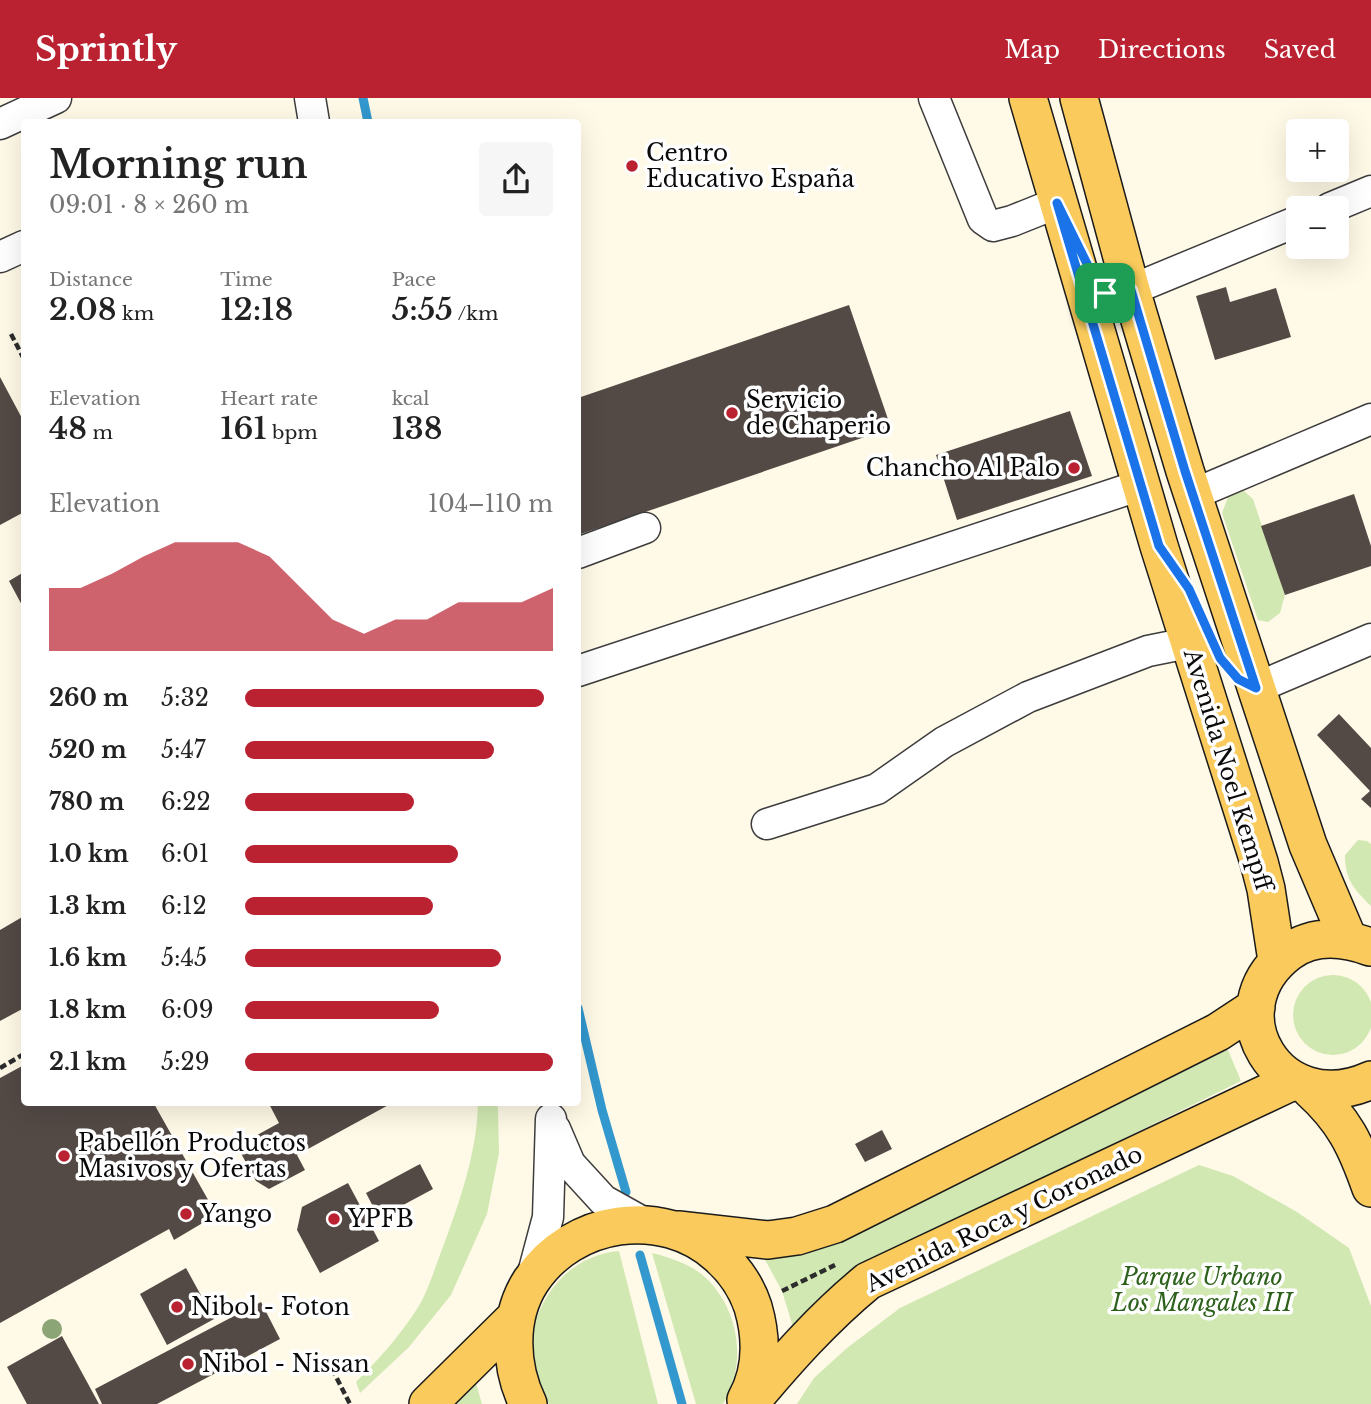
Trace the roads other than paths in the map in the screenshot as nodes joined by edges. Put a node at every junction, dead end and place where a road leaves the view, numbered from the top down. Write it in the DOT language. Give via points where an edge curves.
graph roads {
  1 [pos="56,98"];
  2 [pos="934,98"];
  3 [pos="1028,98"];
  4 [pos="1085,100"];
  5 [pos="0,124"];
  6 [pos="1371,191"];
  7 [pos="1349,200"];
  8 [pos="1057,203"];
  9 [pos="1286,226"];
  10 [pos="21,247"];
  11 [pos="0,257"];
  12 [pos="1131,290"];
  13 [pos="1105,361"];
  14 [pos="1371,419"];
  15 [pos="1189,482"];
  16 [pos="1141,485"];
  17 [pos="645,528"];
  18 [pos="1159,546"];
  19 [pos="581,552"];
  20 [pos="1371,639"];
  21 [pos="1188,643"];
  22 [pos="581,670"];
  23 [pos="1256,688"];
  24 [pos="767,824"];
  25 [pos="1359,943"];
  26 [pos="1277,961"];
  27 [pos="1256,1007"];
  28 [pos="1371,1080"];
  29 [pos="1302,1085"];
  30 [pos="549,1111"];
  31 [pos="1371,1188"];
  32 [pos="662,1227"];
  33 [pos="530,1282"];
  34 [pos="516,1317"];
  35 [pos="428,1404"];
  36 [pos="528,1404"];
  37 [pos="746,1404"];
  1 -- 5 [label="street"];
  2 -- 8 [label="street" via="983,219 993,226 1012,222"];
  3 -- 8 [label="main road, Avenida Noel Kempff"];
  4 -- 12 [label="main road"];
  6 -- 7 [label="street"];
  8 -- 12 [label="main road" via="1097,284 1105,293"];
  8 -- 13 [label="main road, Avenida Noel Kempff"];
  9 -- 12 [label="street"];
  10 -- 11 [label="street"];
  12 -- 15 [label="main road"];
  13 -- 15 [label="main road" via="1127,357 1134,363"];
  13 -- 16 [label="main road, Avenida Noel Kempff"];
  14 -- 15 [label="street"];
  15 -- 23 [label="main road"];
  16 -- 18 [label="main road, Avenida Noel Kempff"];
  16 -- 22 [label="street"];
  17 -- 19 [label="street"];
  18 -- 21 [label="main road, Avenida Noel Kempff"];
  18 -- 23 [label="main road" via="1189,589 1220,658 1238,679"];
  20 -- 23 [label="street"];
  21 -- 24 [label="street" via="1148,651 1028,697 944,742 877,789"];
  21 -- 26 [label="main road, Avenida Noel Kempff" via="1259,862"];
  23 -- 25 [label="main road" via="1308,845"];
  25 -- 26 [label="main road" via="1322,938 1298,946"];
  26 -- 27 [label="main road" via="1262,982"];
  27 -- 29 [label="main road" via="1256,1029 1263,1049 1276,1067"];
  27 -- 32 [label="main road" via="1218,1032 835,1224 768,1240"];
  28 -- 29 [label="main road" via="1332,1091"];
  29 -- 31 [label="main road" via="1331,1108 1349,1133"];
  29 -- 37 [label="main road, Avenida Roca y Coronado" via="868,1281 801,1342"];
  30 -- 32 [label="street" via="570,1164 603,1200"];
  30 -- 33 [label="street" via="548,1217"];
  32 -- 33 [label="main road" via="612,1226 581,1237 553,1257"];
  32 -- 37 [label="main road" via="707,1245 731,1267 749,1294 758,1325 760,1358"];
  33 -- 34 [label="main road"];
  34 -- 35 [label="main road"];
  34 -- 36 [label="main road" via="513,1351"];
}
